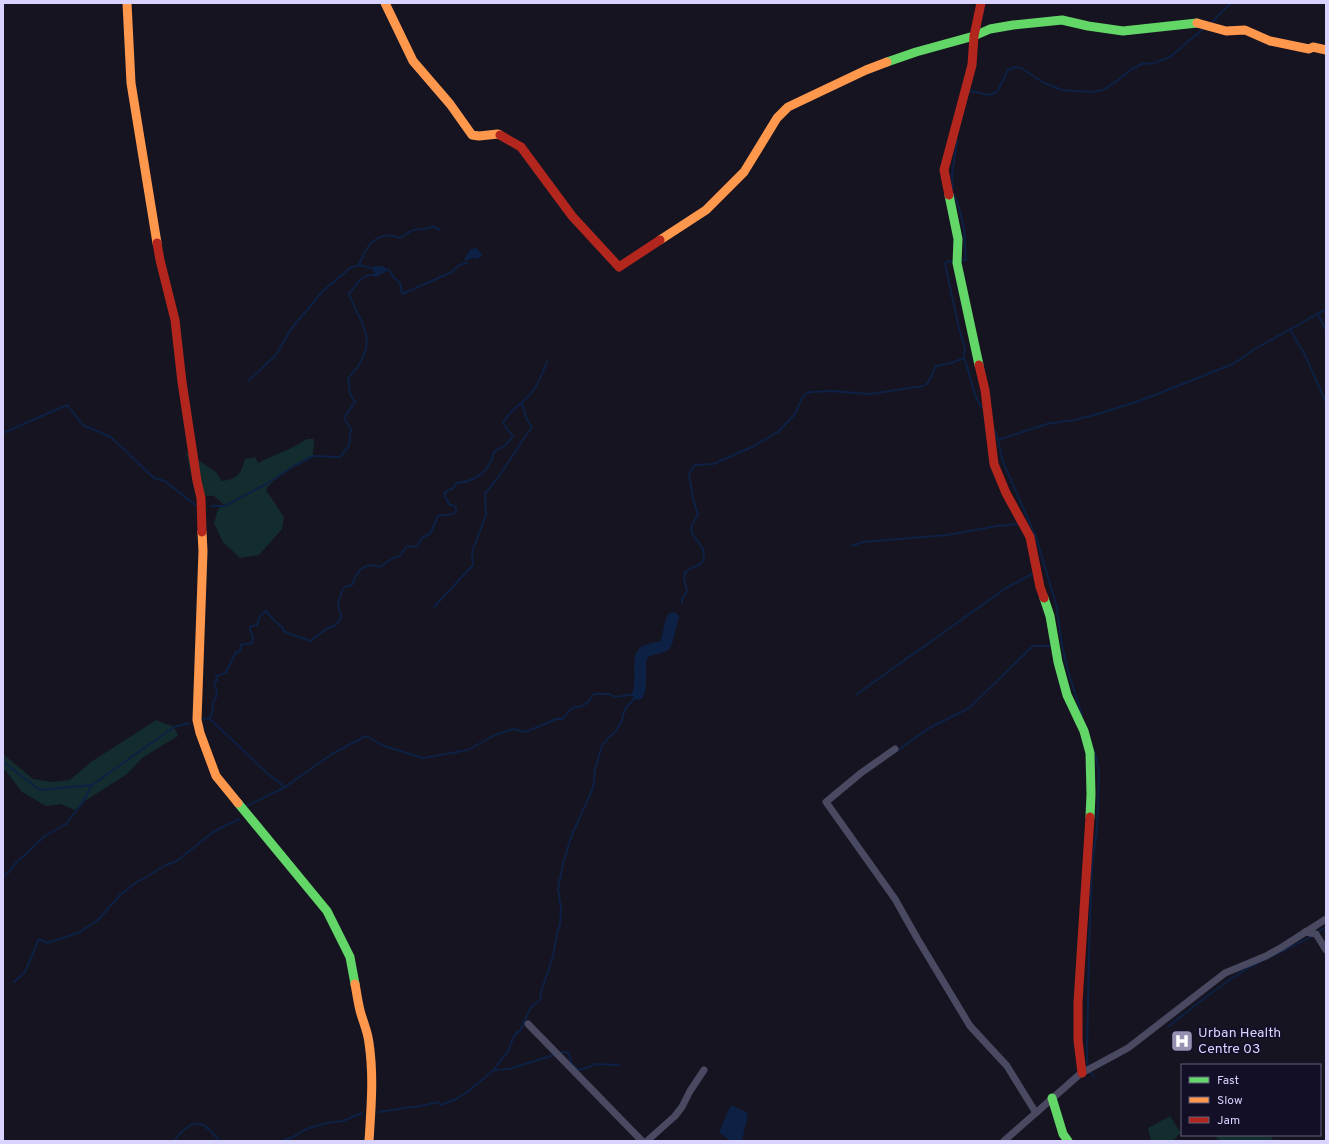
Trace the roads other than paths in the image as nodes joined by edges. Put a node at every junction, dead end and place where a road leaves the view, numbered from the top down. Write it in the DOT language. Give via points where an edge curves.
graph roads {
  1 [pos="127,3"];
  2 [pos="385,3"];
  3 [pos="981,3"];
  4 [pos="974,36"];
  5 [pos="1326,50"];
  6 [pos="895,749"];
  7 [pos="1326,919"];
  8 [pos="1305,932"];
  9 [pos="1326,950"];
  10 [pos="528,1024"];
  11 [pos="704,1070"];
  12 [pos="1082,1073"];
  13 [pos="1052,1098"];
  14 [pos="1036,1113"];
  15 [pos="369,1141"];
  16 [pos="642,1141"];
  17 [pos="647,1141"];
  18 [pos="1004,1141"];
  19 [pos="1068,1141"];
  1 -- 15 [label="street" via="131,83 160,260 175,320 184,397 201,498 203,551 197,720 216,776 327,910 350,957 372,1060"];
  2 -- 4 [label="street" via="413,61 450,104 472,135 498,134 521,146 572,216 619,267 706,210 744,172 777,118 788,107 866,70 916,52"];
  3 -- 4 [label="street"];
  4 -- 5 [label="street" via="990,29 1062,20 1123,31 1199,23 1226,31 1245,30 1270,41"];
  4 -- 12 [label="street" via="972,64 944,170 958,239 957,263 985,390 994,464 1006,493 1030,537 1067,695 1084,732 1090,753 1091,794 1078,1002 1078,1040"];
  6 -- 14 [label="street" via="826,802 895,899 970,1026 1007,1066"];
  7 -- 8 [label="street"];
  8 -- 9 [label="street" via="1316,934"];
  8 -- 12 [label="street" via="1266,956 1226,973 1128,1048"];
  10 -- 16 [label="street"];
  11 -- 17 [label="street" via="679,1112"];
  12 -- 13 [label="street"];
  13 -- 14 [label="street"];
  13 -- 19 [label="street" via="1063,1134"];
  14 -- 18 [label="street"];
}
